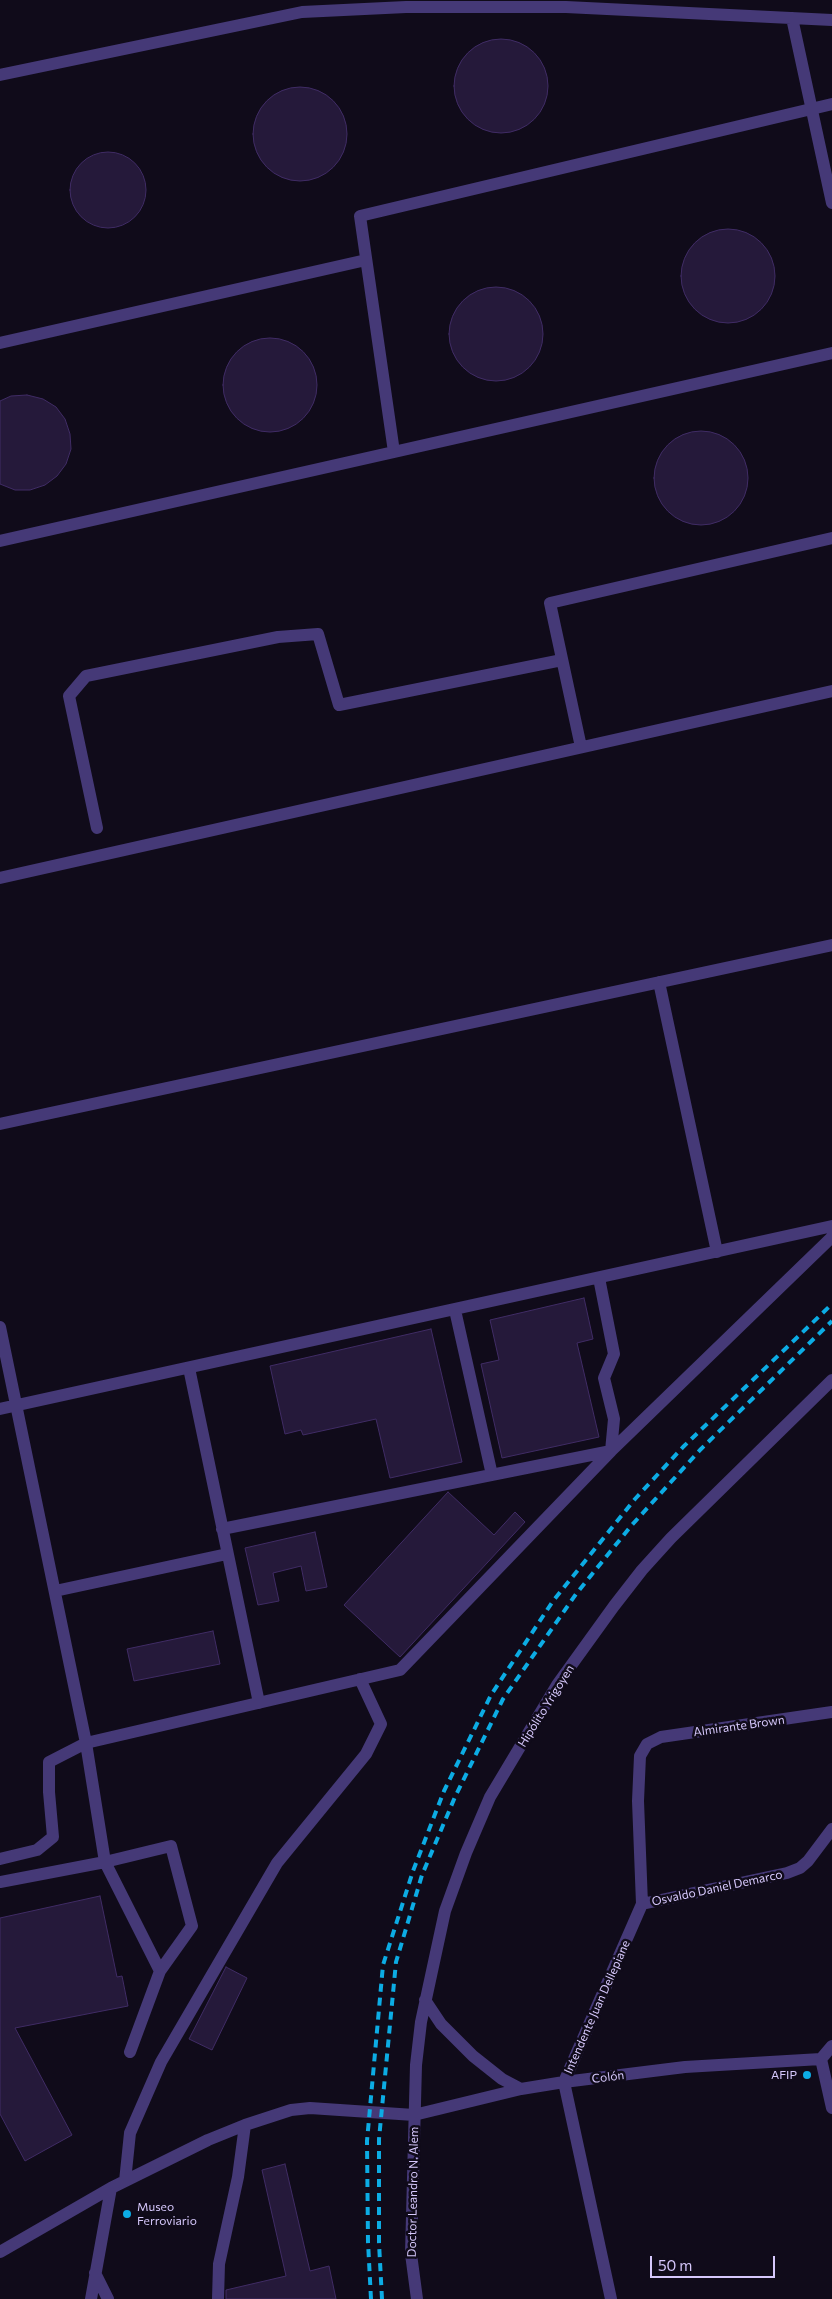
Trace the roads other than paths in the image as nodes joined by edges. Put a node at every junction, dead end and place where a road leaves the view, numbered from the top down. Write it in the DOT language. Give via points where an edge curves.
graph roads {
  1 [pos="792,18"];
  2 [pos="832,20"];
  3 [pos="0,75"];
  4 [pos="832,104"];
  5 [pos="812,108"];
  6 [pos="832,203"];
  7 [pos="366,260"];
  8 [pos="0,343"];
  9 [pos="832,353"];
  10 [pos="394,452"];
  11 [pos="832,538"];
  12 [pos="0,541"];
  13 [pos="562,660"];
  14 [pos="832,691"];
  15 [pos="581,747"];
  16 [pos="97,828"];
  17 [pos="0,878"];
  18 [pos="832,945"];
  19 [pos="659,982"];
  20 [pos="0,1124"];
  21 [pos="832,1226"];
  22 [pos="832,1236"];
  23 [pos="717,1252"];
  24 [pos="599,1278"];
  25 [pos="455,1310"];
  26 [pos="0,1327"];
  27 [pos="188,1368"];
  28 [pos="832,1380"];
  29 [pos="16,1406"];
  30 [pos="0,1409"];
  31 [pos="611,1451"];
  32 [pos="492,1475"];
  33 [pos="222,1529"];
  34 [pos="228,1554"];
  35 [pos="55,1591"];
  36 [pos="360,1679"];
  37 [pos="259,1703"];
  38 [pos="832,1712"];
  39 [pos="86,1743"];
  40 [pos="647,1744"];
  41 [pos="832,1829"];
  42 [pos="0,1858"];
  43 [pos="105,1862"];
  44 [pos="0,1882"];
  45 [pos="642,1904"];
  46 [pos="160,1970"];
  47 [pos="425,2000"];
  48 [pos="832,2046"];
  49 [pos="130,2052"];
  50 [pos="821,2059"];
  51 [pos="564,2082"];
  52 [pos="521,2089"];
  53 [pos="832,2108"];
  54 [pos="414,2115"];
  55 [pos="245,2125"];
  56 [pos="125,2181"];
  57 [pos="111,2188"];
  58 [pos="0,2252"];
  59 [pos="95,2273"];
  60 [pos="91,2299"];
  61 [pos="108,2299"];
  62 [pos="218,2299"];
  63 [pos="417,2299"];
  64 [pos="611,2299"];
  1 -- 2 [label="street"];
  1 -- 3 [label="street" via="566,7 406,7 302,12"];
  1 -- 5 [label="street"];
  4 -- 5 [label="street"];
  5 -- 6 [label="street"];
  5 -- 7 [label="street" via="360,216"];
  7 -- 8 [label="street"];
  7 -- 10 [label="street"];
  9 -- 10 [label="street"];
  10 -- 12 [label="street"];
  11 -- 13 [label="street" via="550,603"];
  13 -- 15 [label="street"];
  13 -- 16 [label="street" via="339,705 318,634 278,637 86,676 69,696"];
  14 -- 15 [label="street"];
  15 -- 17 [label="street"];
  18 -- 19 [label="street"];
  19 -- 20 [label="street"];
  19 -- 23 [label="street"];
  21 -- 23 [label="street"];
  22 -- 31 [label="street"];
  23 -- 24 [label="street"];
  24 -- 25 [label="street"];
  24 -- 31 [label="street" via="614,1354 604,1378 614,1419"];
  25 -- 27 [label="street"];
  25 -- 32 [label="street"];
  26 -- 29 [label="street"];
  27 -- 29 [label="street"];
  27 -- 33 [label="street"];
  28 -- 47 [label="street, Hipólito Yrigoyen" via="671,1538 614,1606 557,1685 490,1797 466,1854 445,1911"];
  29 -- 30 [label="street"];
  29 -- 35 [label="street"];
  31 -- 32 [label="street"];
  31 -- 36 [label="street" via="400,1670"];
  32 -- 33 [label="street"];
  33 -- 34 [label="street"];
  34 -- 35 [label="street"];
  34 -- 37 [label="street"];
  35 -- 39 [label="street"];
  36 -- 37 [label="street"];
  36 -- 56 [label="street" via="381,1724 366,1754 277,1863 161,2062 130,2133"];
  37 -- 39 [label="street"];
  38 -- 40 [label="street, Almirante Brown" via="661,1737"];
  39 -- 42 [label="street" via="49,1762 53,1837 37,1850"];
  39 -- 43 [label="street"];
  40 -- 45 [label="street, Intendente Juan Dellepiane" via="640,1756 638,1801"];
  41 -- 45 [label="street, Osvaldo Daniel Demarco" via="800,1868"];
  43 -- 44 [label="street"];
  43 -- 46 [label="street"];
  43 -- 46 [label="street" via="171,1846 192,1926"];
  45 -- 51 [label="street, Intendente Juan Dellepiane"];
  46 -- 49 [label="street"];
  47 -- 52 [label="street" via="441,2024 472,2056 502,2080"];
  47 -- 54 [label="street, Hipólito Yrigoyen" via="416,2065"];
  48 -- 50 [label="street"];
  50 -- 51 [label="street, Colón" via="685,2067"];
  50 -- 53 [label="street"];
  51 -- 52 [label="street, Colón"];
  51 -- 64 [label="street, Intendente Juan Dellepiane"];
  52 -- 54 [label="street, Colón"];
  54 -- 55 [label="street, Colón" via="310,2108 291,2110"];
  54 -- 63 [label="street, Doctor Leandro N. Alem" via="411,2254"];
  55 -- 56 [label="street, Colón"];
  55 -- 62 [label="street" via="238,2177 218,2264"];
  56 -- 57 [label="street, Colón"];
  57 -- 58 [label="street, Colón"];
  57 -- 59 [label="street"];
  59 -- 60 [label="street"];
  59 -- 61 [label="street"];
}
